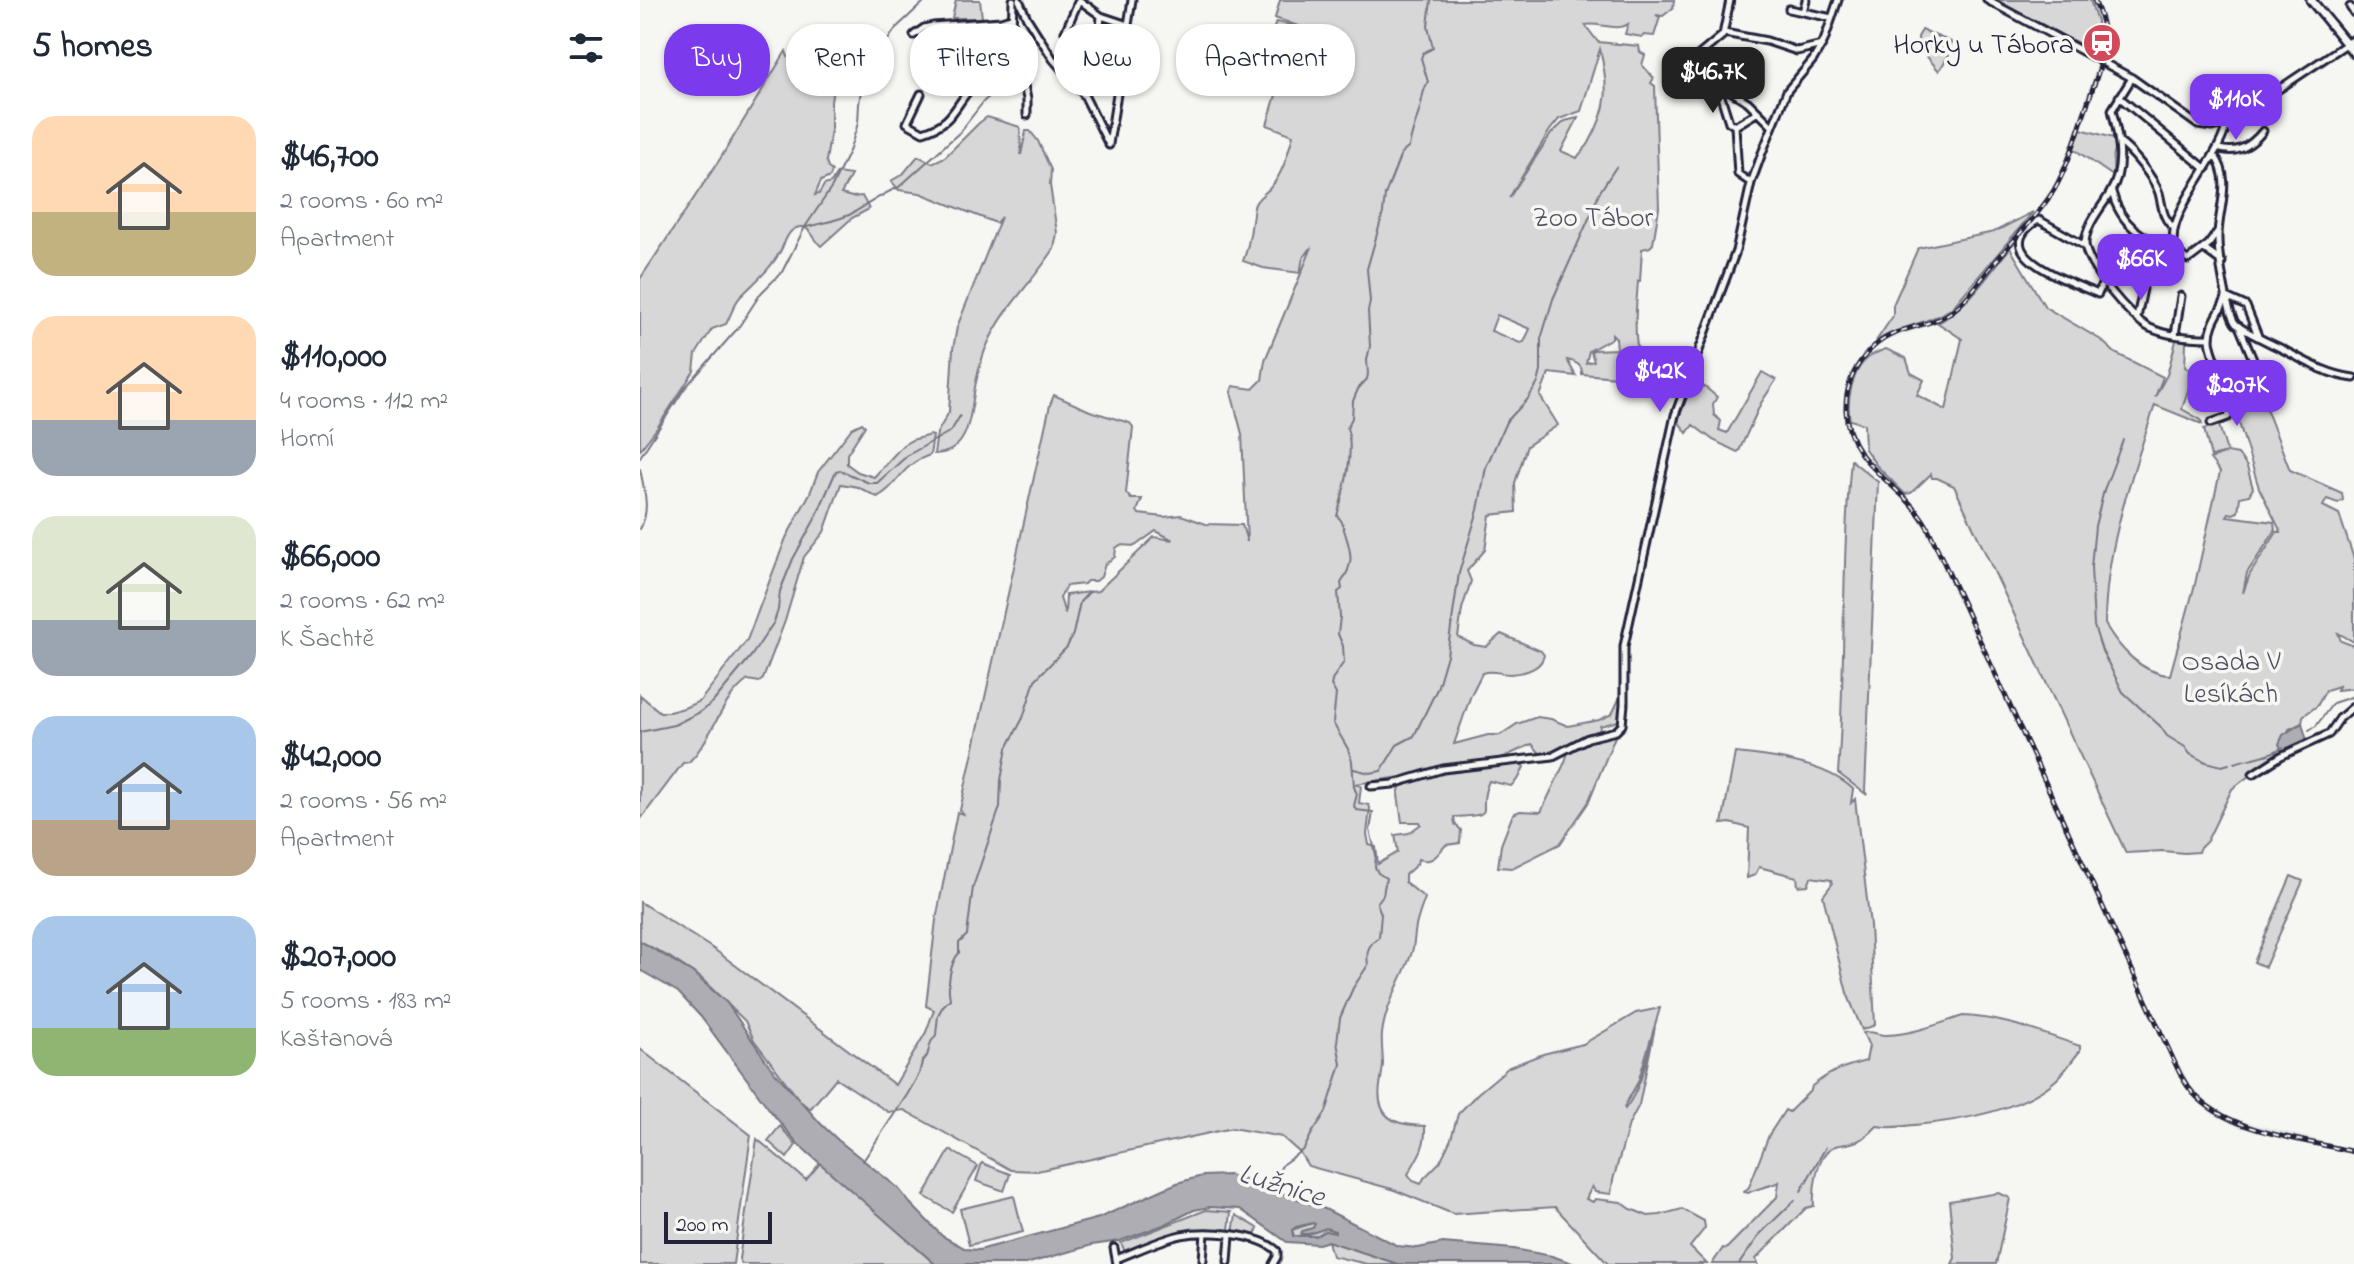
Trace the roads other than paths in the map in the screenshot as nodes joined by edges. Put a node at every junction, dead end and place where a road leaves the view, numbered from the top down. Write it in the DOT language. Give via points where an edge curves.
graph roads {
  1 [pos="1016,0"];
  2 [pos="1079,0"];
  3 [pos="1132,0"];
  4 [pos="1730,0"];
  5 [pos="1806,0"];
  6 [pos="1838,0"];
  7 [pos="1987,0"];
  8 [pos="2311,0"];
  9 [pos="1789,9"];
  10 [pos="1803,12"];
  11 [pos="1101,16"];
  12 [pos="1011,18"];
  13 [pos="1832,18"];
  14 [pos="960,24"];
  15 [pos="1012,24"];
  16 [pos="1068,24"];
  17 [pos="1100,24"];
  18 [pos="1125,24"];
  19 [pos="1128,24"];
  20 [pos="1724,33"];
  21 [pos="2351,41"];
  22 [pos="1822,45"];
  23 [pos="2354,53"];
  24 [pos="1054,60"];
  25 [pos="2132,78"];
  26 [pos="1715,82"];
  27 [pos="920,96"];
  28 [pos="965,96"];
  29 [pos="1025,96"];
  30 [pos="1084,96"];
  31 [pos="1117,96"];
  32 [pos="2119,97"];
  33 [pos="1758,112"];
  34 [pos="1027,115"];
  35 [pos="2226,124"];
  36 [pos="1735,126"];
  37 [pos="1772,126"];
  38 [pos="2263,131"];
  39 [pos="2119,142"];
  40 [pos="2215,151"];
  41 [pos="2206,169"];
  42 [pos="1751,183"];
  43 [pos="2112,191"];
  44 [pos="2219,228"];
  45 [pos="2173,231"];
  46 [pos="2157,242"];
  47 [pos="2085,246"];
  48 [pos="2204,249"];
  49 [pos="2175,250"];
  50 [pos="2222,262"];
  51 [pos="2104,280"];
  52 [pos="2143,289"];
  53 [pos="2181,296"];
  54 [pos="2226,297"];
  55 [pos="2241,303"];
  56 [pos="2228,305"];
  57 [pos="2137,319"];
  58 [pos="2238,325"];
  59 [pos="2175,335"];
  60 [pos="2258,336"];
  61 [pos="2210,338"];
  62 [pos="2354,378"];
  63 [pos="2229,394"];
  64 [pos="2211,423"];
  65 [pos="2354,706"];
  66 [pos="2253,774"];
  67 [pos="1371,786"];
  68 [pos="1205,1233"];
  69 [pos="1230,1235"];
  70 [pos="1114,1248"];
  71 [pos="1203,1260"];
  72 [pos="1117,1262"];
  73 [pos="1228,1262"];
  74 [pos="1273,1264"];
  1 -- 12 [label="street"];
  1 -- 24 [label="street"];
  2 -- 11 [label="street"];
  2 -- 16 [label="street"];
  3 -- 19 [label="street"];
  4 -- 20 [label="street"];
  5 -- 10 [label="street"];
  6 -- 13 [label="street"];
  7 -- 25 [label="street"];
  8 -- 21 [label="main road"];
  9 -- 10 [label="street"];
  10 -- 13 [label="street"];
  11 -- 17 [label="street"];
  11 -- 18 [label="street"];
  12 -- 14 [label="street"];
  12 -- 15 [label="street"];
  13 -- 22 [label="street"];
  20 -- 22 [label="street" via="1797,51"];
  20 -- 26 [label="street" via="1699,55"];
  21 -- 23 [label="main road"];
  21 -- 35 [label="street"];
  22 -- 37 [label="street" via="1787,91"];
  25 -- 32 [label="street"];
  25 -- 35 [label="street" via="2198,125"];
  26 -- 33 [label="street"];
  26 -- 36 [label="street"];
  27 -- 28 [label="street" via="907,123 923,132 951,116"];
  29 -- 34 [label="street"];
  30 -- 31 [label="street" via="1109,145"];
  32 -- 39 [label="street" via="2112,110"];
  32 -- 41 [label="street"];
  33 -- 36 [label="street"];
  33 -- 37 [label="street"];
  35 -- 40 [label="street"];
  36 -- 42 [label="street" via="1737,172"];
  37 -- 42 [label="street"];
  38 -- 40 [label="street" via="2242,149"];
  39 -- 43 [label="street" via="2120,165"];
  39 -- 45 [label="street" via="2155,185"];
  40 -- 41 [label="street"];
  40 -- 44 [label="street" via="2223,175"];
  41 -- 45 [label="street"];
  42 -- 67 [label="street" via="1733,259 1673,420 1624,646 1622,725 1549,757 1443,769"];
  43 -- 46 [label="street" via="2124,221"];
  43 -- 47 [label="street" via="2091,223"];
  44 -- 48 [label="street"];
  44 -- 50 [label="street"];
  45 -- 46 [label="street"];
  45 -- 49 [label="street"];
  46 -- 49 [label="street"];
  47 -- 51 [label="street"];
  47 -- 51 [label="street" via="2039,220 2019,243 2028,260 2098,294"];
  48 -- 49 [label="street" via="2188,260"];
  48 -- 50 [label="street"];
  50 -- 54 [label="street"];
  51 -- 57 [label="street"];
  52 -- 57 [label="street"];
  53 -- 59 [label="street"];
  54 -- 55 [label="street"];
  54 -- 56 [label="street"];
  54 -- 61 [label="street"];
  55 -- 56 [label="street"];
  55 -- 60 [label="street"];
  56 -- 58 [label="street"];
  57 -- 59 [label="street"];
  58 -- 60 [label="street"];
  58 -- 63 [label="street" via="2261,379"];
  59 -- 61 [label="street"];
  60 -- 62 [label="street" via="2328,372"];
  61 -- 63 [label="street"];
  63 -- 64 [label="street" via="2229,416"];
  65 -- 66 [label="street" via="2329,734"];
  68 -- 69 [label="street"];
  68 -- 71 [label="street"];
  68 -- 72 [label="street" via="1178,1236"];
  69 -- 73 [label="street"];
  69 -- 74 [label="street" via="1272,1246 1277,1251"];
  70 -- 72 [label="street"];
}
